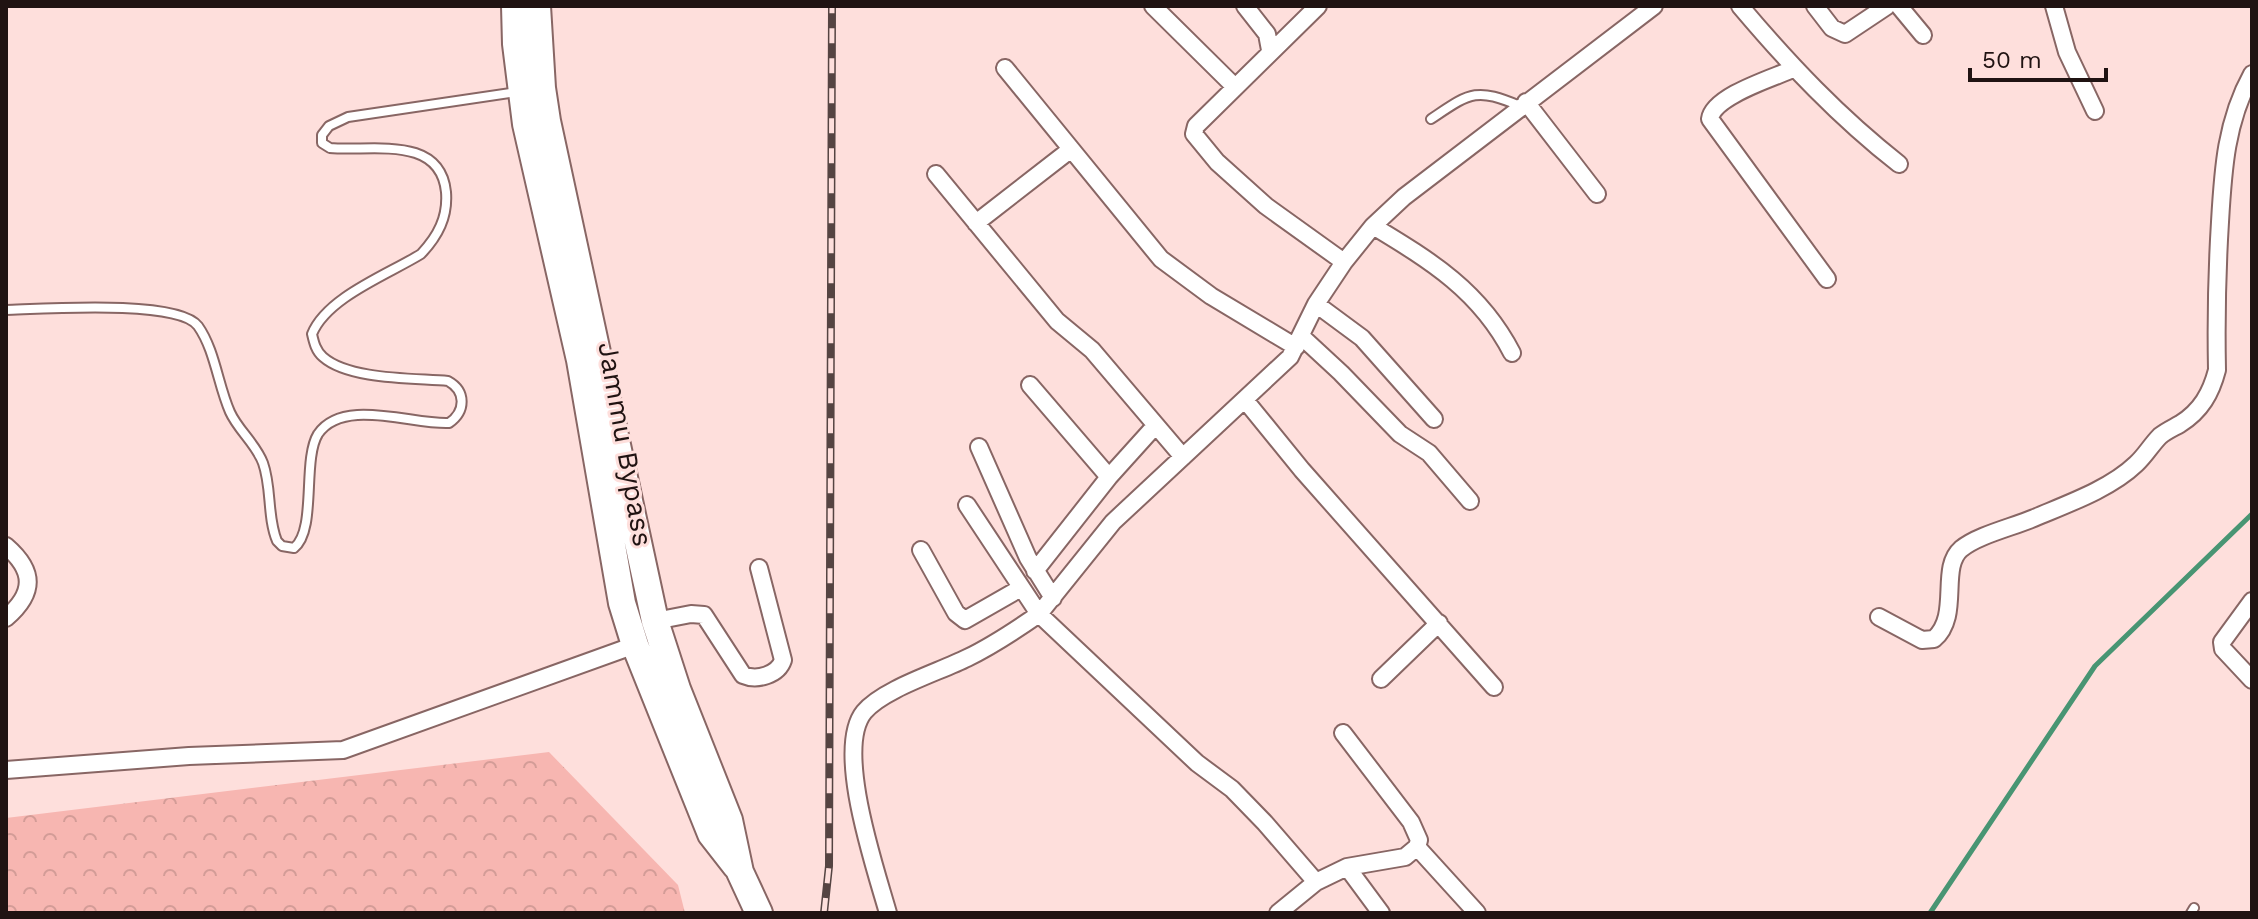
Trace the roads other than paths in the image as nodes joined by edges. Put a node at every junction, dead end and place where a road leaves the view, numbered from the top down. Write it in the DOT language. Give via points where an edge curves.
graph roads {
  1 [pos="515,6"];
  2 [pos="537,6"];
  3 [pos="1153,6"];
  4 [pos="1245,6"];
  5 [pos="1318,6"];
  6 [pos="1654,6"];
  7 [pos="1740,6"];
  8 [pos="1815,6"];
  9 [pos="1887,6"];
  10 [pos="1899,6"];
  11 [pos="2054,6"];
  12 [pos="1923,35"];
  13 [pos="1270,50"];
  14 [pos="1005,68"];
  15 [pos="1793,69"];
  16 [pos="2252,74"];
  17 [pos="1235,87"];
  18 [pos="532,90"];
  19 [pos="1523,104"];
  20 [pos="2095,111"];
  21 [pos="1431,119"];
  22 [pos="1070,150"];
  23 [pos="1899,164"];
  24 [pos="936,174"];
  25 [pos="1597,194"];
  26 [pos="976,223"];
  27 [pos="1373,226"];
  28 [pos="1339,258"];
  29 [pos="1827,279"];
  30 [pos="1316,304"];
  31 [pos="6,310"];
  32 [pos="1291,340"];
  33 [pos="1512,353"];
  34 [pos="1030,385"];
  35 [pos="1245,400"];
  36 [pos="1434,419"];
  37 [pos="1158,430"];
  38 [pos="979,447"];
  39 [pos="1178,452"];
  40 [pos="1109,477"];
  41 [pos="1470,501"];
  42 [pos="967,505"];
  43 [pos="6,546"];
  44 [pos="921,550"];
  45 [pos="759,568"];
  46 [pos="1043,583"];
  47 [pos="1029,600"];
  48 [pos="2252,601"];
  49 [pos="1879,617"];
  50 [pos="6,618"];
  51 [pos="655,621"];
  52 [pos="1439,623"];
  53 [pos="635,645"];
  54 [pos="1381,679"];
  55 [pos="2252,680"];
  56 [pos="1494,687"];
  57 [pos="1343,733"];
  58 [pos="6,770"];
  59 [pos="1417,847"];
  60 [pos="1347,867"];
  61 [pos="740,872"];
  62 [pos="1316,882"];
  63 [pos="759,913"];
  64 [pos="888,913"];
  65 [pos="1278,913"];
  66 [pos="1381,913"];
  67 [pos="1477,913"];
  1 -- 18 [label="highway, Jammu Bypass"];
  2 -- 18 [label="highway, Jammu Bypass"];
  3 -- 17 [label="street"];
  4 -- 13 [label="street" via="1267,34"];
  5 -- 13 [label="street"];
  6 -- 19 [label="street"];
  7 -- 15 [label="street"];
  8 -- 9 [label="street" via="1832,28 1845,34"];
  10 -- 12 [label="street"];
  11 -- 20 [label="street" via="2067,52"];
  13 -- 17 [label="street"];
  14 -- 22 [label="street"];
  15 -- 23 [label="street" via="1855,130"];
  15 -- 29 [label="street" via="1724,100 1710,119"];
  16 -- 49 [label="street" via="2227,136 2216,280 2217,370 2200,409 2158,437 2123,475 1958,552 1948,618 1934,639 1922,640"];
  17 -- 28 [label="street" via="1196,126 1196,139 1266,206"];
  18 -- 31 [label="lane" via="348,117 322,135 322,143 330,148 400,148 429,159 439,170 447,207 432,243 421,254 324,314 312,334 315,346 344,368 448,381 457,386 462,406 449,423 375,415 330,422 313,443 304,535 294,548 277,541 262,459 231,414 205,338 191,319 154,310"];
  18 -- 51 [label="highway, Jammu Bypass" via="547,121"];
  18 -- 53 [label="highway, Jammu Bypass" via="526,124 580,360 622,603"];
  19 -- 21 [label="lane" via="1476,94"];
  19 -- 25 [label="street"];
  19 -- 27 [label="street"];
  22 -- 26 [label="street"];
  22 -- 32 [label="street" via="1161,259 1248,320"];
  24 -- 26 [label="street"];
  26 -- 37 [label="street"];
  27 -- 28 [label="street"];
  27 -- 33 [label="street" via="1437,266 1476,300"];
  28 -- 30 [label="street"];
  30 -- 32 [label="street"];
  30 -- 36 [label="street" via="1362,338"];
  32 -- 35 [label="street" via="1281,367"];
  32 -- 41 [label="street" via="1341,373 1400,434 1429,453"];
  34 -- 40 [label="street"];
  35 -- 39 [label="street"];
  35 -- 52 [label="street"];
  37 -- 39 [label="street"];
  37 -- 40 [label="street"];
  38 -- 46 [label="street"];
  39 -- 46 [label="street" via="1113,522"];
  40 -- 46 [label="street"];
  42 -- 47 [label="street"];
  43 -- 50 [label="street" via="28,577 27,592"];
  44 -- 47 [label="street" via="965,620"];
  45 -- 51 [label="street" via="783,660 773,673 743,675 704,615"];
  46 -- 47 [label="street"];
  47 -- 62 [label="street" via="1197,763 1232,789"];
  47 -- 64 [label="street" via="969,657 882,697 862,714 855,742 856,792"];
  48 -- 55 [label="street" via="2222,642"];
  51 -- 61 [label="highway, Jammu Bypass" via="729,820"];
  52 -- 54 [label="street"];
  52 -- 56 [label="street"];
  53 -- 58 [label="street" via="343,750"];
  53 -- 61 [label="highway, Jammu Bypass" via="711,834"];
  57 -- 59 [label="street" via="1411,822"];
  59 -- 60 [label="street" via="1405,857"];
  59 -- 67 [label="street"];
  60 -- 62 [label="street"];
  60 -- 66 [label="street"];
  61 -- 63 [label="highway, Jammu Bypass"];
  62 -- 65 [label="street"];
}
